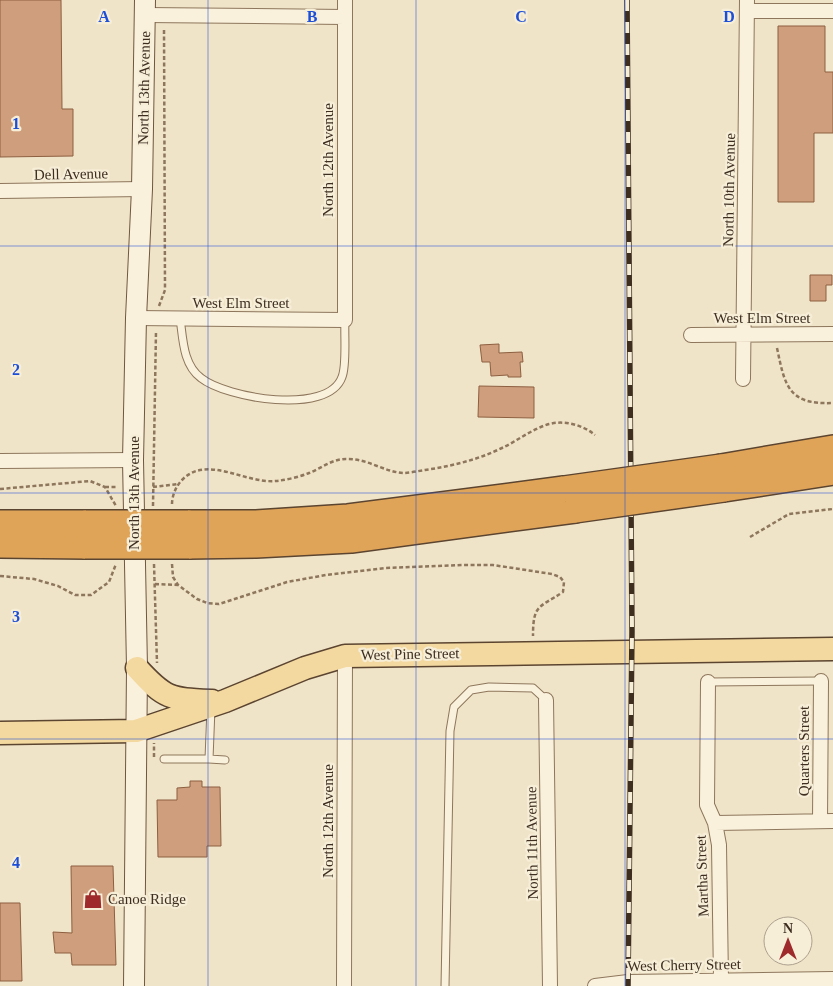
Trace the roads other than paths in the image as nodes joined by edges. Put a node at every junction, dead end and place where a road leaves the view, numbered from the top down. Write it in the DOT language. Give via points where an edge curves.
graph roads {
  1 [pos="345,0"];
  2 [pos="747,5"];
  3 [pos="152,10"];
  4 [pos="833,11"];
  5 [pos="345,17"];
  6 [pos="142,190"];
  7 [pos="0,191"];
  8 [pos="146,318"];
  9 [pos="180,318"];
  10 [pos="345,320"];
  11 [pos="833,334"];
  12 [pos="690,335"];
  13 [pos="743,335"];
  14 [pos="743,380"];
  15 [pos="833,448"];
  16 [pos="133,460"];
  17 [pos="0,461"];
  18 [pos="833,472"];
  19 [pos="722,478"];
  20 [pos="0,523"];
  21 [pos="85,534"];
  22 [pos="0,545"];
  23 [pos="833,649"];
  24 [pos="345,656"];
  25 [pos="147,666"];
  26 [pos="708,682"];
  27 [pos="821,682"];
  28 [pos="546,700"];
  29 [pos="218,703"];
  30 [pos="145,728"];
  31 [pos="0,733"];
  32 [pos="164,759"];
  33 [pos="209,759"];
  34 [pos="225,760"];
  35 [pos="827,821"];
  36 [pos="715,823"];
  37 [pos="833,979"];
  38 [pos="720,981"];
  39 [pos="134,986"];
  40 [pos="344,986"];
  41 [pos="445,986"];
  42 [pos="550,986"];
  43 [pos="595,986"];
  1 -- 5 [label="street, North 12th Avenue"];
  2 -- 4 [label="street"];
  2 -- 13 [label="street, North 10th Avenue"];
  3 -- 5 [label="street"];
  3 -- 6 [label="main road, North 13th Avenue"];
  5 -- 10 [label="street, North 12th Avenue"];
  6 -- 7 [label="street, Dell Avenue"];
  6 -- 8 [label="main road, North 13th Avenue"];
  8 -- 9 [label="street, West Elm Street"];
  8 -- 16 [label="main road, North 13th Avenue"];
  9 -- 10 [label="street, West Elm Street"];
  9 -- 10 [label="lane" via="189,364 200,378 222,390 248,397 284,400 315,397 333,390 342,378"];
  11 -- 13 [label="street, West Elm Street"];
  12 -- 13 [label="street, West Elm Street"];
  13 -- 14 [label="street, North 10th Avenue"];
  15 -- 19 [label="highway"];
  16 -- 17 [label="street"];
  16 -- 25 [label="main road, North 13th Avenue"];
  18 -- 19 [label="highway"];
  19 -- 21 [label="highway, bridge" via="570,500 256,523 188,534"];
  20 -- 21 [label="highway"];
  21 -- 22 [label="highway"];
  23 -- 24 [label="main road, West Pine Street"];
  24 -- 29 [label="main road, West Pine Street" via="305,668"];
  24 -- 40 [label="street, North 12th Avenue"];
  25 -- 29 [label="main road" via="157,690 186,700"];
  25 -- 30 [label="main road, North 13th Avenue"];
  26 -- 27 [label="lane"];
  26 -- 36 [label="street, Martha Street" via="707,805"];
  27 -- 35 [label="street, Quarters Street"];
  28 -- 41 [label="lane" via="533,688 489,688 471,690 454,707 450,731"];
  28 -- 42 [label="street, North 11th Avenue"];
  29 -- 30 [label="main road, West Pine Street"];
  29 -- 33 [label="lane"];
  30 -- 31 [label="main road, West Pine Street"];
  30 -- 39 [label="main road, North 13th Avenue"];
  32 -- 33 [label="lane"];
  33 -- 34 [label="lane"];
  35 -- 36 [label="street"];
  36 -- 38 [label="street, Martha Street" via="719,845"];
  37 -- 38 [label="street, West Cherry Street"];
  38 -- 43 [label="street, West Cherry Street" via="628,982"];
}
